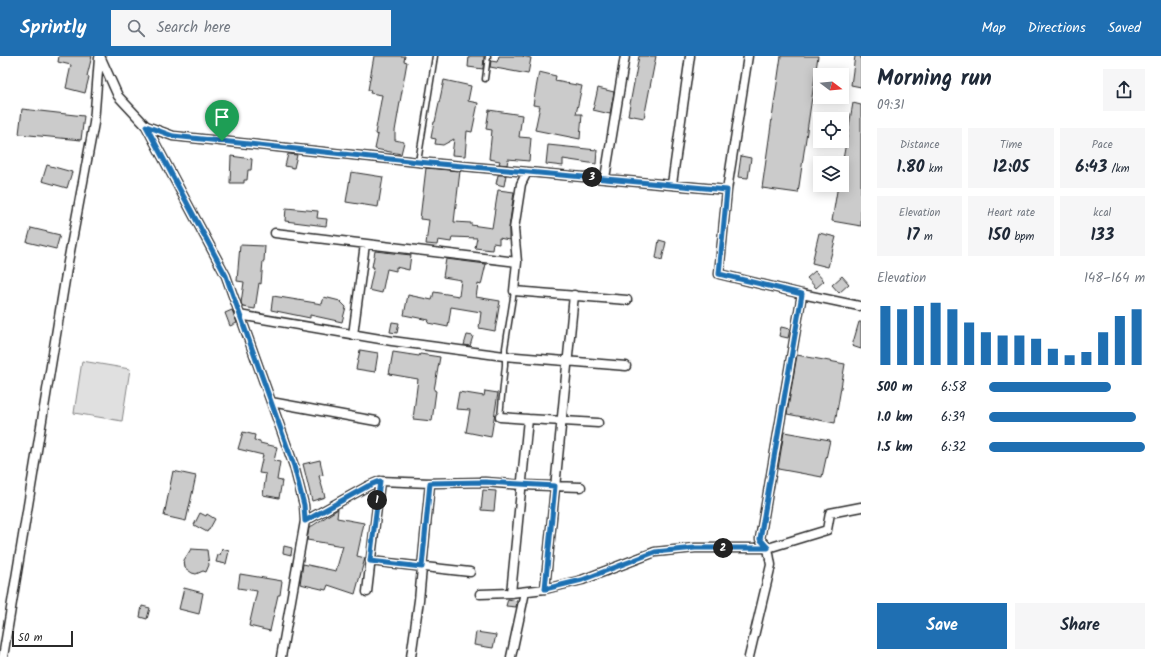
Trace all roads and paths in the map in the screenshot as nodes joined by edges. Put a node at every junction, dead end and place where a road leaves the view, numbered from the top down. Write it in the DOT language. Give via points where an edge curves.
graph roads {
  1 [pos="99,56"];
  2 [pos="435,56"];
  3 [pos="488,56"];
  4 [pos="625,56"];
  5 [pos="690,56"];
  6 [pos="748,56"];
  7 [pos="485,79"];
  8 [pos="146,126"];
  9 [pos="418,162"];
  10 [pos="527,172"];
  11 [pos="605,178"];
  12 [pos="672,184"];
  13 [pos="727,190"];
  14 [pos="275,233"];
  15 [pos="365,244"];
  16 [pos="517,262"];
  17 [pos="514,291"];
  18 [pos="802,294"];
  19 [pos="574,295"];
  20 [pos="627,300"];
  21 [pos="860,306"];
  22 [pos="239,315"];
  23 [pos="353,335"];
  24 [pos="504,356"];
  25 [pos="568,361"];
  26 [pos="626,366"];
  27 [pos="271,402"];
  28 [pos="500,417"];
  29 [pos="528,419"];
  30 [pos="562,420"];
  31 [pos="376,422"];
  32 [pos="598,423"];
  33 [pos="380,481"];
  34 [pos="430,483"];
  35 [pos="523,485"];
  36 [pos="555,486"];
  37 [pos="581,487"];
  38 [pos="861,507"];
  39 [pos="305,521"];
  40 [pos="768,548"];
  41 [pos="370,561"];
  42 [pos="422,567"];
  43 [pos="470,572"];
  44 [pos="545,589"];
  45 [pos="367,592"];
  46 [pos="525,592"];
  47 [pos="512,593"];
  48 [pos="480,594"];
  49 [pos="3,657"];
  50 [pos="281,657"];
  51 [pos="411,657"];
  52 [pos="511,657"];
  53 [pos="748,657"];
  1 -- 8 [label="street" via="118,96"];
  1 -- 49 [label="street" via="94,123 68,262"];
  2 -- 9 [label="lane"];
  3 -- 7 [label="lane"];
  4 -- 11 [label="street"];
  5 -- 12 [label="street"];
  6 -- 13 [label="street"];
  8 -- 9 [label="street" via="173,136"];
  8 -- 22 [label="street" via="226,276"];
  9 -- 10 [label="street"];
  10 -- 11 [label="street"];
  10 -- 16 [label="street" via="521,184 514,229"];
  11 -- 12 [label="street"];
  12 -- 13 [label="street"];
  13 -- 18 [label="street" via="719,274"];
  14 -- 15 [label="street"];
  15 -- 16 [label="street"];
  15 -- 23 [label="street"];
  16 -- 17 [label="street"];
  17 -- 19 [label="street"];
  17 -- 24 [label="lane"];
  18 -- 21 [label="street"];
  18 -- 40 [label="street" via="760,539"];
  19 -- 20 [label="street"];
  19 -- 25 [label="street"];
  22 -- 23 [label="street"];
  22 -- 27 [label="street"];
  23 -- 24 [label="street"];
  24 -- 25 [label="street"];
  24 -- 28 [label="lane"];
  25 -- 26 [label="street"];
  25 -- 30 [label="street"];
  27 -- 31 [label="street"];
  27 -- 39 [label="street" via="294,466 304,505"];
  28 -- 29 [label="street"];
  29 -- 30 [label="street"];
  29 -- 35 [label="street"];
  30 -- 32 [label="street"];
  30 -- 36 [label="street"];
  33 -- 34 [label="street"];
  33 -- 39 [label="street"];
  33 -- 41 [label="street"];
  34 -- 35 [label="street" via="485,482"];
  34 -- 42 [label="street"];
  35 -- 36 [label="street"];
  35 -- 47 [label="street"];
  36 -- 37 [label="street"];
  36 -- 44 [label="street"];
  38 -- 40 [label="street" via="830,513 827,530"];
  39 -- 50 [label="street"];
  40 -- 44 [label="street" via="695,548 655,552 582,580"];
  40 -- 53 [label="street" via="771,565"];
  41 -- 42 [label="street"];
  41 -- 45 [label="street"];
  42 -- 43 [label="street"];
  42 -- 51 [label="street"];
  44 -- 46 [label="street"];
  46 -- 47 [label="street"];
  46 -- 52 [label="street"];
  47 -- 48 [label="street"];
}
